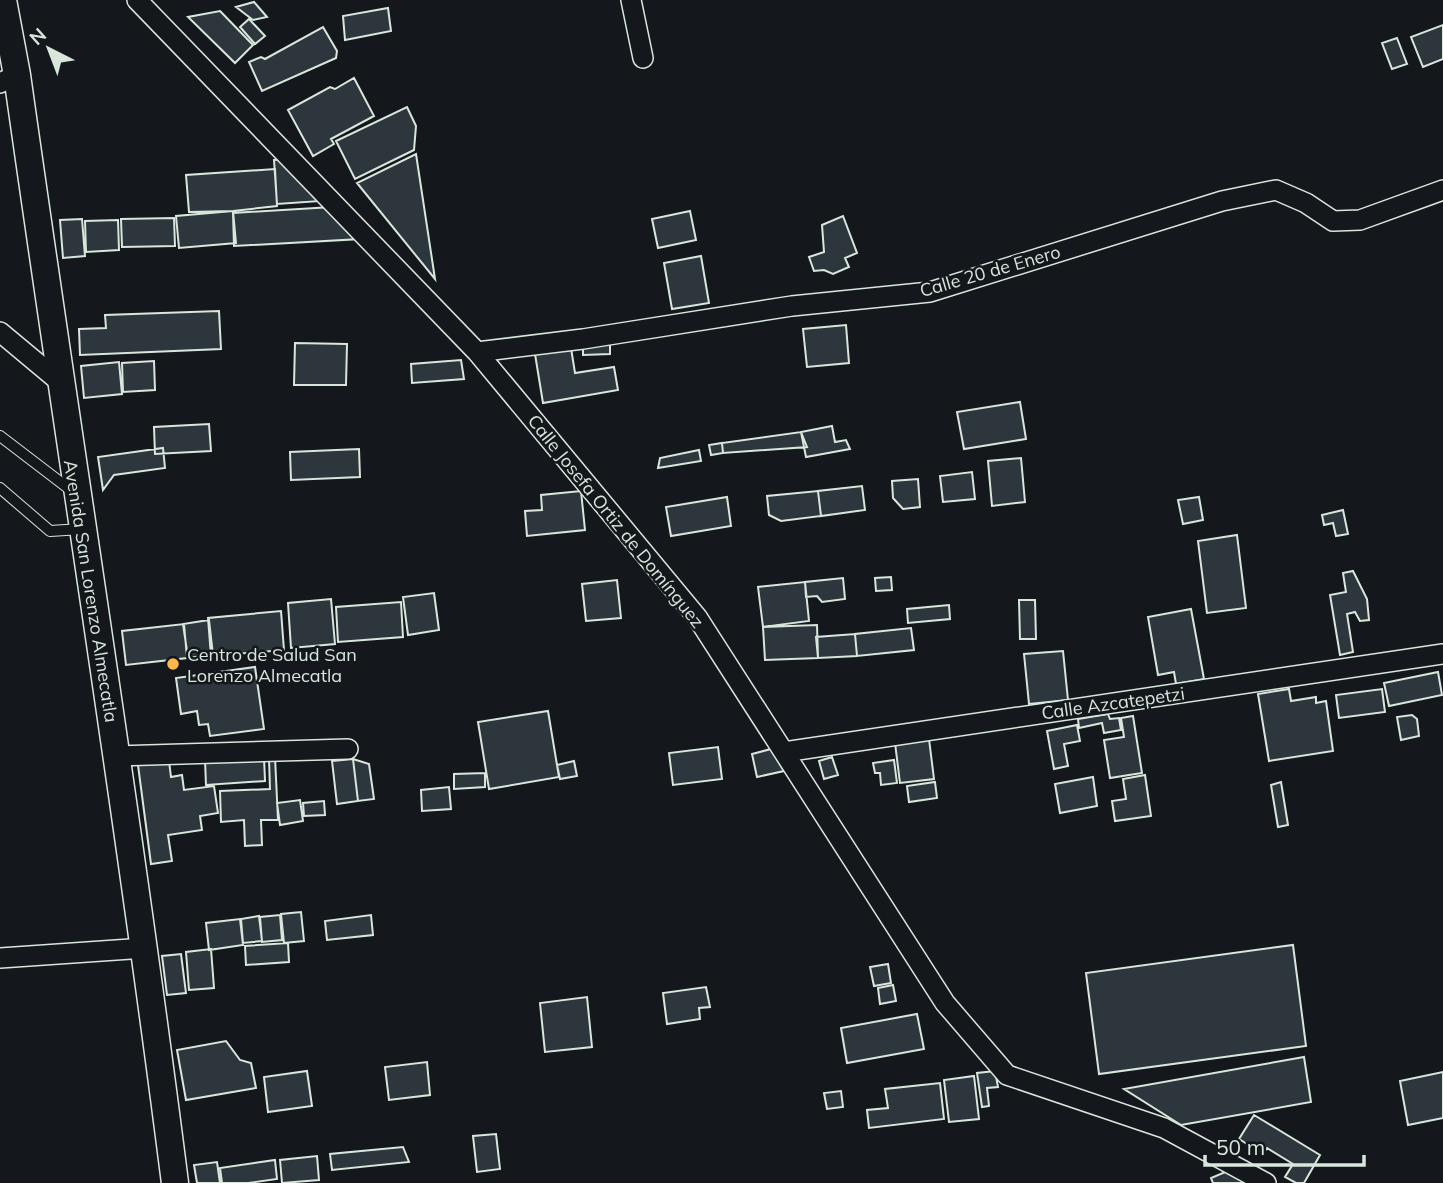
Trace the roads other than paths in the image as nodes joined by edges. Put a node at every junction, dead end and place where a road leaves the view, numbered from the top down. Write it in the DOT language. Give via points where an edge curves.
graph roads {
  1 [pos="3,0"];
  2 [pos="136,0"];
  3 [pos="631,0"];
  4 [pos="643,58"];
  5 [pos="8,79"];
  6 [pos="1443,190"];
  7 [pos="0,332"];
  8 [pos="477,352"];
  9 [pos="60,382"];
  10 [pos="0,436"];
  11 [pos="0,488"];
  12 [pos="77,494"];
  13 [pos="82,529"];
  14 [pos="1443,654"];
  15 [pos="348,750"];
  16 [pos="784,752"];
  17 [pos="116,757"];
  18 [pos="145,948"];
  19 [pos="0,958"];
  20 [pos="176,1183"];
  21 [pos="1265,1183"];
  1 -- 5 [label="main road, Avenida San Lorenzo Almecatla"];
  2 -- 8 [label="street, Calle Josefa Ortiz de Domínguez"];
  3 -- 4 [label="street"];
  5 -- 9 [label="main road, Avenida San Lorenzo Almecatla"];
  6 -- 8 [label="street, Calle 20 de Enero" via="1360,220 1333,221 1276,190 1222,201 930,292 792,306"];
  7 -- 9 [label="street"];
  8 -- 16 [label="street, Calle Josefa Ortiz de Domínguez" via="697,617"];
  9 -- 12 [label="main road, Avenida San Lorenzo Almecatla"];
  10 -- 12 [label="lane"];
  11 -- 13 [label="lane" via="50,531"];
  12 -- 13 [label="main road, Avenida San Lorenzo Almecatla"];
  13 -- 17 [label="main road, Avenida San Lorenzo Almecatla"];
  14 -- 16 [label="street, Calle Azcatepetzi"];
  15 -- 17 [label="street"];
  16 -- 21 [label="street, Calle Josefa Ortiz de Domínguez" via="945,1003 1007,1074 1164,1128"];
  17 -- 18 [label="main road, Avenida San Lorenzo Almecatla"];
  18 -- 19 [label="street"];
  18 -- 20 [label="main road, Avenida San Lorenzo Almecatla"];
}
